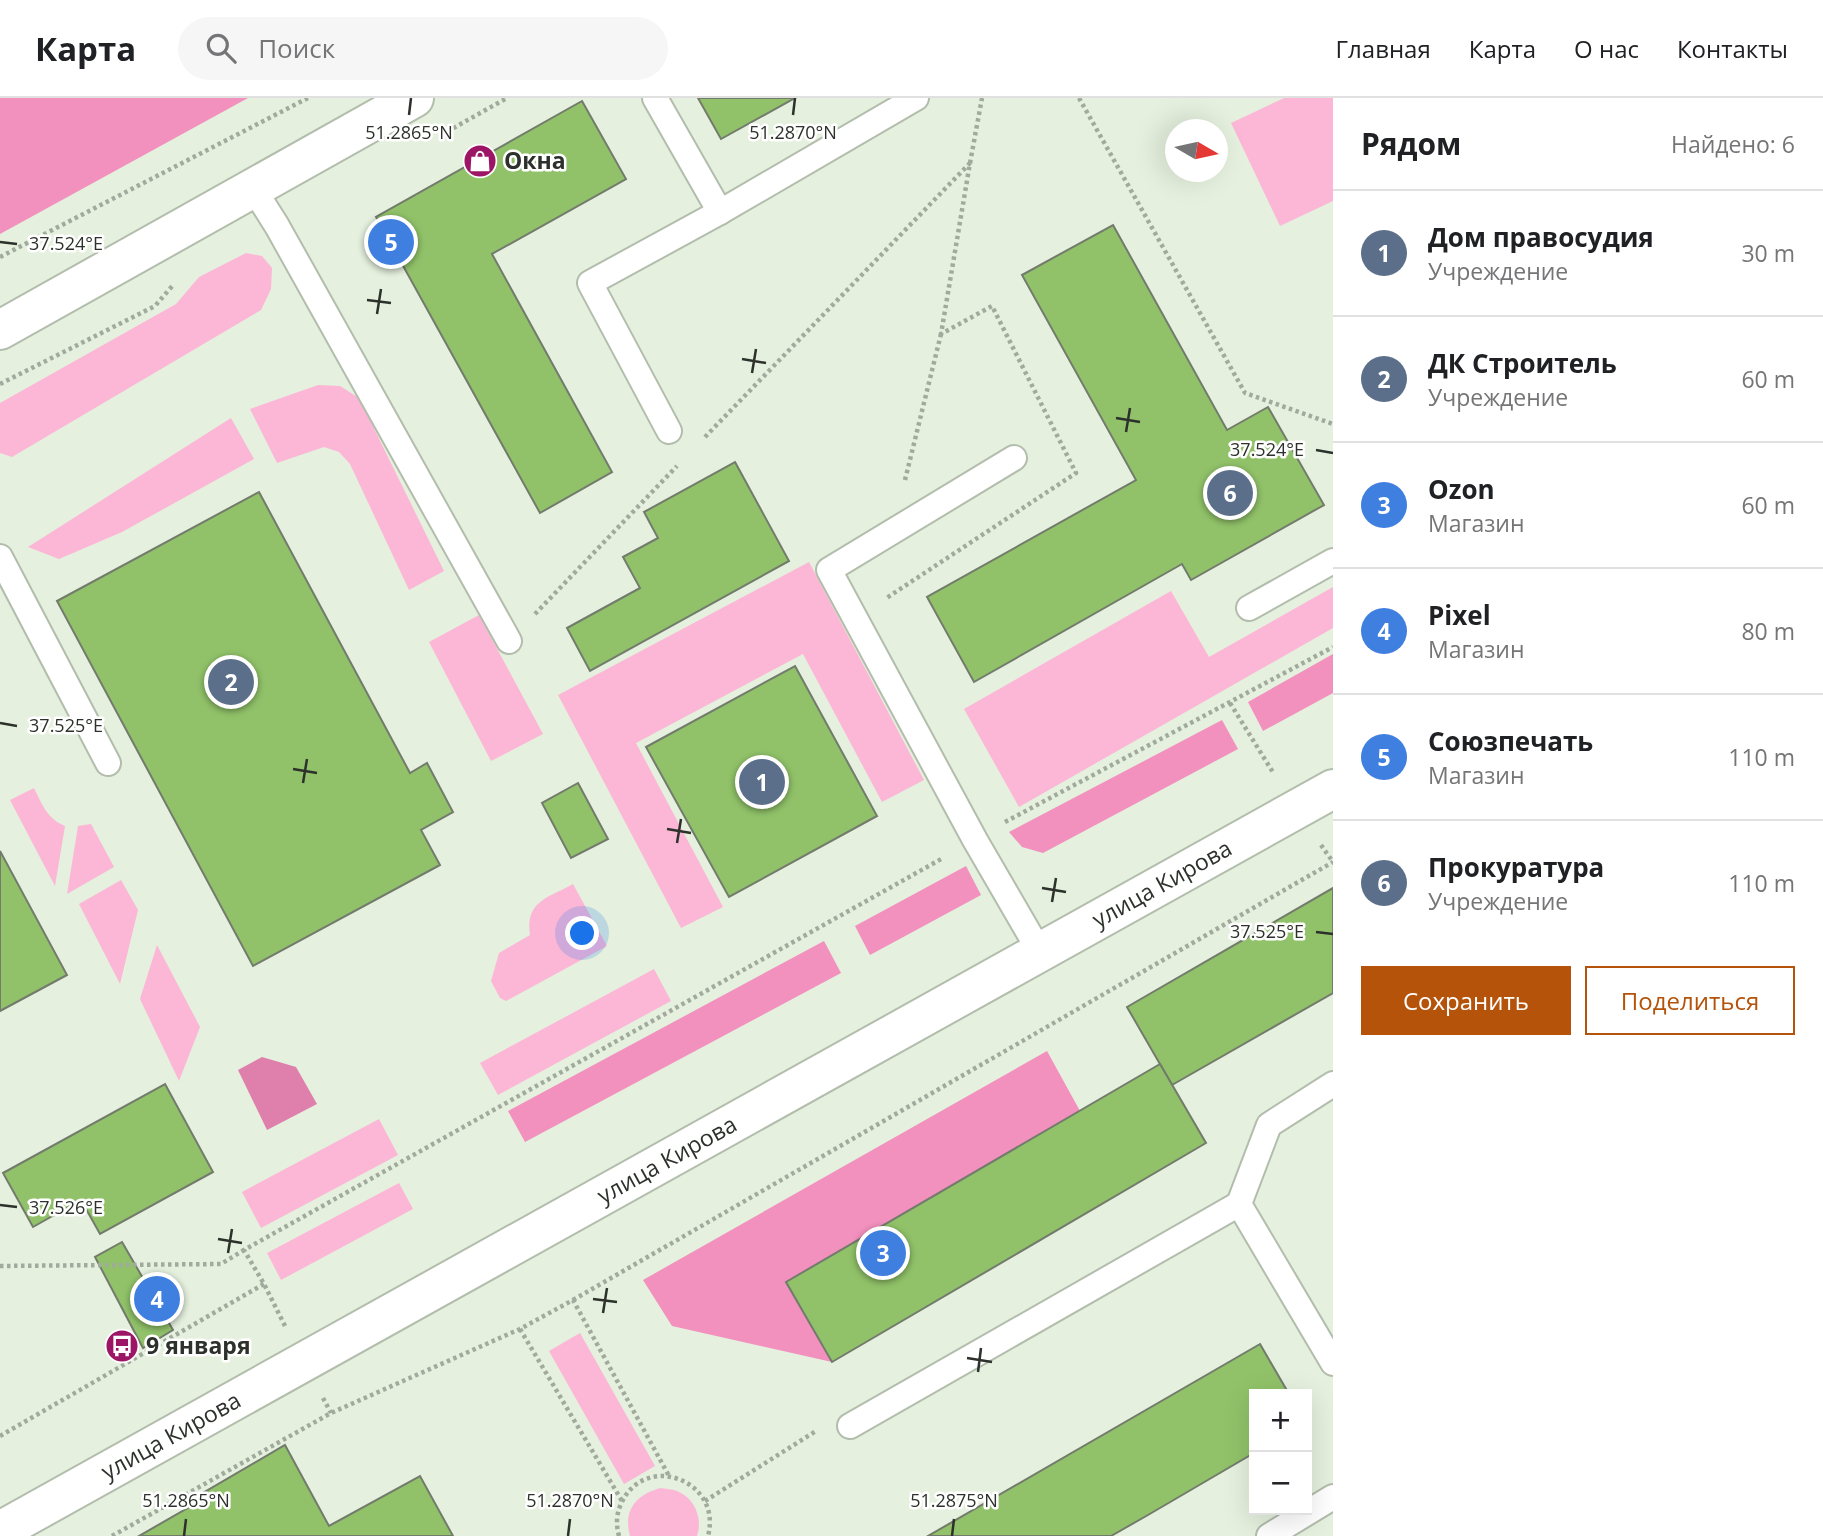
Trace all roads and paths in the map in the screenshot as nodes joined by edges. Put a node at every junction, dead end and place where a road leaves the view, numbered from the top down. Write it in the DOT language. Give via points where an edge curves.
graph roads {
  1 [pos="309,98"];
  2 [pos="414,98"];
  3 [pos="655,98"];
  4 [pos="915,98"];
  5 [pos="982,98"];
  6 [pos="1079,98"];
  7 [pos="970,163"];
  8 [pos="254,188"];
  9 [pos="720,212"];
  10 [pos="0,257"];
  11 [pos="0,330"];
  12 [pos="941,334"];
  13 [pos="1333,424"];
  14 [pos="917,429"];
  15 [pos="669,431"];
  16 [pos="701,442"];
  17 [pos="1014,458"];
  18 [pos="682,462"];
  19 [pos="0,557"];
  20 [pos="1333,561"];
  21 [pos="882,601"];
  22 [pos="1249,608"];
  23 [pos="509,641"];
  24 [pos="1333,647"];
  25 [pos="108,763"];
  26 [pos="1333,789"];
  27 [pos="1002,809"];
  28 [pos="1008,821"];
  29 [pos="975,839"];
  30 [pos="1333,862"];
  31 [pos="1040,952"];
  32 [pos="1333,1084"];
  33 [pos="1239,1204"];
  34 [pos="244,1250"];
  35 [pos="0,1266"];
  36 [pos="573,1300"];
  37 [pos="520,1329"];
  38 [pos="1333,1363"];
  39 [pos="850,1426"];
  40 [pos="0,1436"];
  41 [pos="669,1476"];
  42 [pos="1333,1497"];
  43 [pos="622,1501"];
  44 [pos="705,1501"];
  45 [pos="0,1531"];
  46 [pos="112,1536"];
  47 [pos="619,1536"];
  48 [pos="708,1536"];
  49 [pos="1269,1536"];
  1 -- 10 [label="path"];
  2 -- 8 [label="main road"];
  3 -- 9 [label="lane"];
  4 -- 9 [label="lane"];
  5 -- 7 [label="path"];
  6 -- 13 [label="path" via="1245,393"];
  7 -- 12 [label="path"];
  7 -- 16 [label="path"];
  8 -- 11 [label="main road"];
  8 -- 23 [label="lane"];
  9 -- 15 [label="lane" via="590,282"];
  12 -- 14 [label="path"];
  12 -- 21 [label="path" via="992,306 1076,473"];
  17 -- 29 [label="lane" via="829,570"];
  18 -- 23 [label="path"];
  19 -- 25 [label="lane"];
  20 -- 22 [label="lane"];
  24 -- 28 [label="path"];
  26 -- 31 [label="main road, улица Кирова"];
  27 -- 28 [label="path"];
  28 -- 29 [label="path"];
  29 -- 31 [label="lane"];
  29 -- 34 [label="path"];
  30 -- 36 [label="path"];
  31 -- 45 [label="main road, улица Кирова"];
  32 -- 33 [label="lane" via="1269,1125"];
  33 -- 38 [label="lane"];
  33 -- 39 [label="lane"];
  34 -- 35 [label="path" via="220,1264"];
  34 -- 40 [label="path" via="264,1284"];
  36 -- 37 [label="path"];
  36 -- 41 [label="path"];
  37 -- 43 [label="path"];
  37 -- 46 [label="path" via="331,1413"];
  39 -- 44 [label="path" via="843,1414"];
  41 -- 43 [label="path" via="637,1484"];
  41 -- 44 [label="path" via="690,1485"];
  42 -- 49 [label="lane"];
  43 -- 47 [label="path" via="617,1513"];
  44 -- 48 [label="path" via="710,1515"];
}
